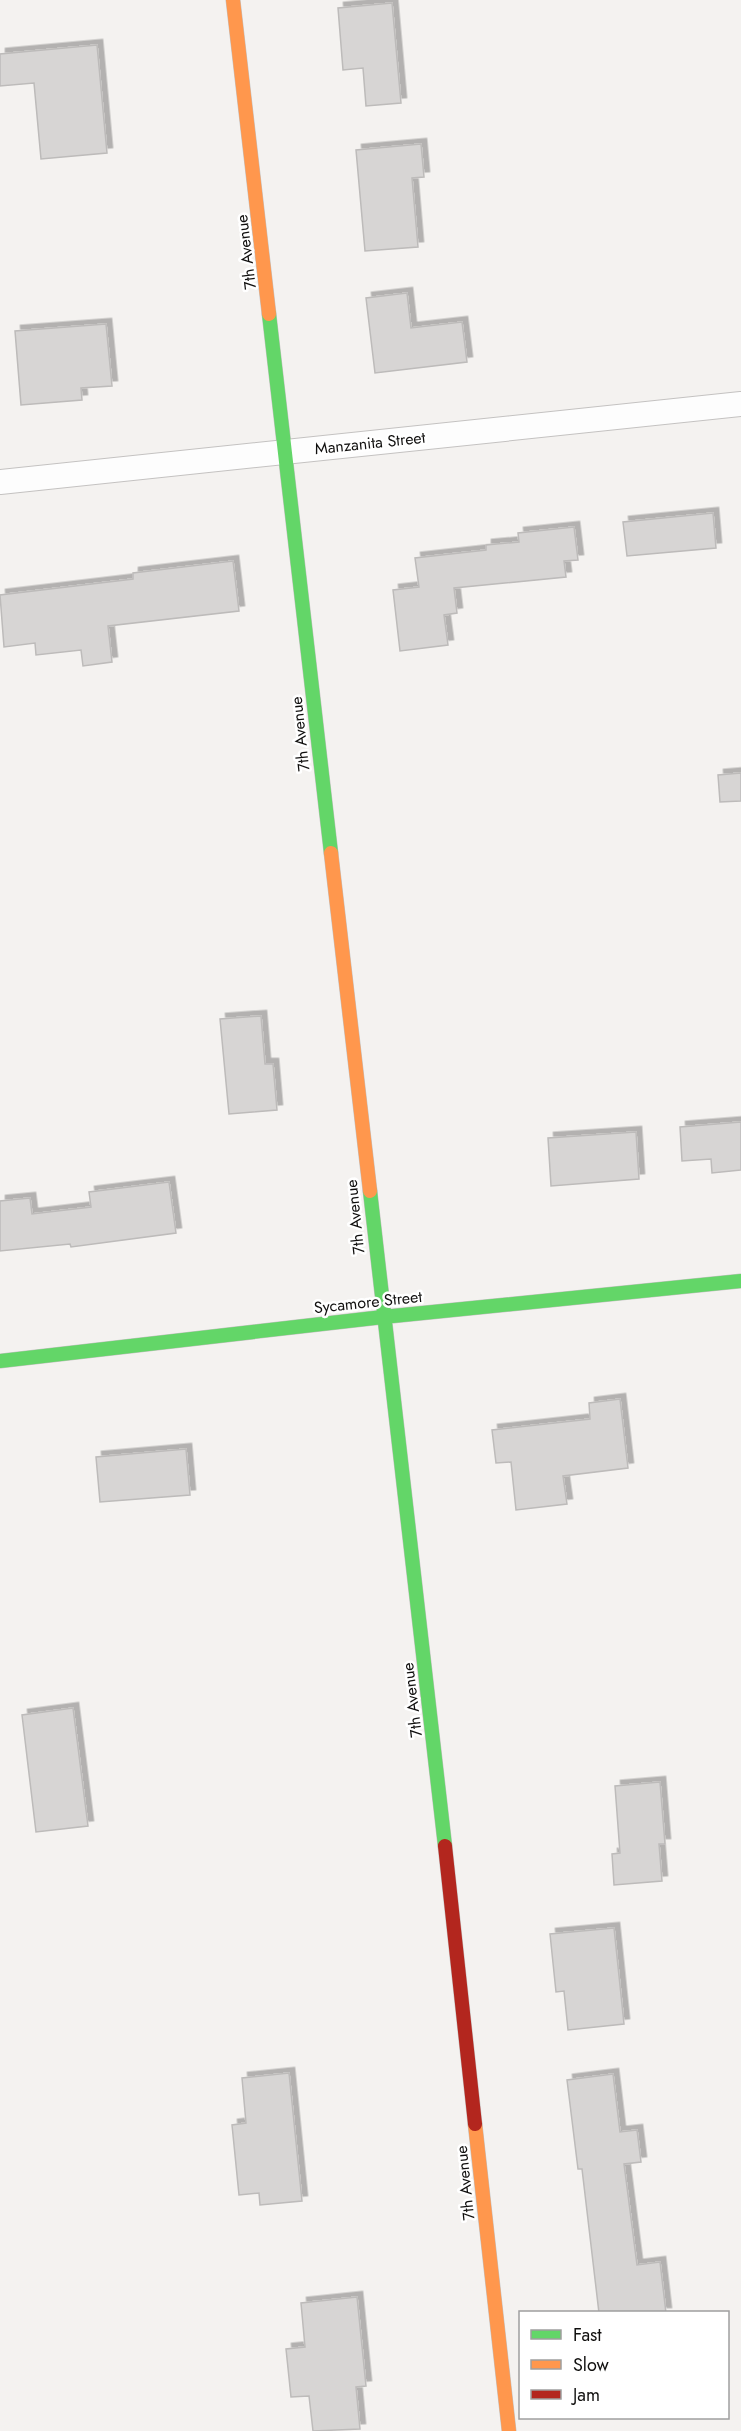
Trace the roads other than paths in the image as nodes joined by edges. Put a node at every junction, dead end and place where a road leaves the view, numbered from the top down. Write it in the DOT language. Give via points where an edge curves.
graph roads {
  1 [pos="233,0"];
  2 [pos="741,404"];
  3 [pos="285,452"];
  4 [pos="0,482"];
  5 [pos="741,1281"];
  6 [pos="383,1317"];
  7 [pos="0,1361"];
  8 [pos="509,2431"];
  1 -- 3 [label="street, 7th Avenue"];
  2 -- 3 [label="street, Manzanita Street"];
  3 -- 4 [label="street, Manzanita Street"];
  3 -- 6 [label="street, 7th Avenue"];
  5 -- 6 [label="street, Sycamore Street"];
  6 -- 7 [label="street, Sycamore Street"];
  6 -- 8 [label="street, 7th Avenue"];
}
